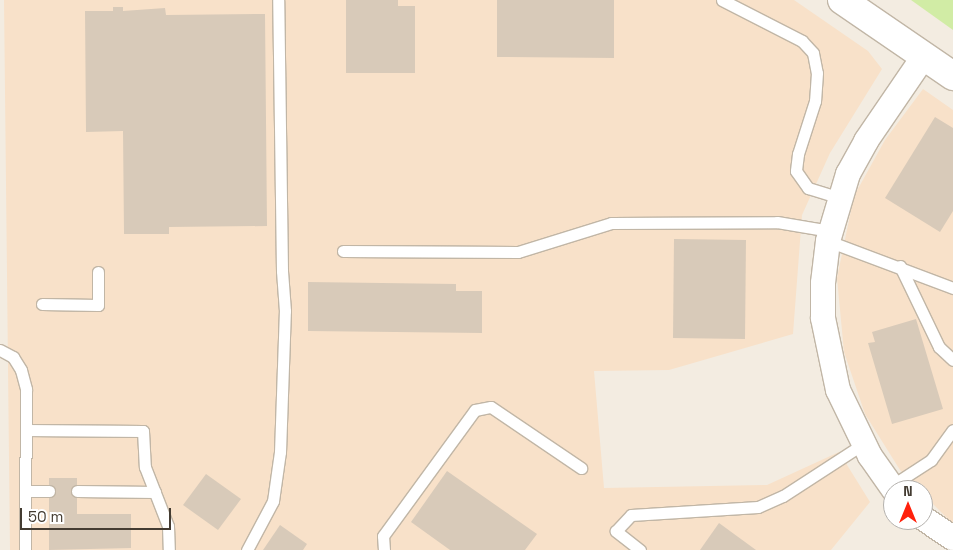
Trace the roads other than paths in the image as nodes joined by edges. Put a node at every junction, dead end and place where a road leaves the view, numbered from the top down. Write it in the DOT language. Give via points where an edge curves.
graph roads {
  1 [pos="278,0"];
  2 [pos="722,0"];
  3 [pos="842,0"];
  4 [pos="924,56"];
  5 [pos="953,76"];
  6 [pos="840,198"];
  7 [pos="829,236"];
  8 [pos="342,251"];
  9 [pos="900,266"];
  10 [pos="98,272"];
  11 [pos="953,288"];
  12 [pos="42,304"];
  13 [pos="0,350"];
  14 [pos="953,360"];
  15 [pos="26,430"];
  16 [pos="953,430"];
  17 [pos="863,444"];
  18 [pos="581,468"];
  19 [pos="888,480"];
  20 [pos="904,480"];
  21 [pos="25,491"];
  22 [pos="77,491"];
  23 [pos="48,492"];
  24 [pos="155,492"];
  25 [pos="933,525"];
  26 [pos="953,538"];
  27 [pos="25,550"];
  28 [pos="169,550"];
  29 [pos="248,550"];
  30 [pos="384,550"];
  31 [pos="640,550"];
  1 -- 29 [label="lane" via="282,271 286,311 280,452 272,501"];
  2 -- 6 [label="lane" via="802,41 813,53 817,72 815,101 798,154 796,171 808,188"];
  3 -- 4 [label="street"];
  4 -- 5 [label="street"];
  4 -- 6 [label="street" via="866,141"];
  6 -- 7 [label="street"];
  7 -- 8 [label="lane" via="777,222 611,223 518,252"];
  7 -- 9 [label="lane"];
  7 -- 17 [label="street" via="823,291 828,354 838,390"];
  9 -- 11 [label="lane"];
  9 -- 14 [label="lane" via="939,347"];
  10 -- 12 [label="lane" via="98,305"];
  13 -- 15 [label="lane" via="13,357 21,370 26,389"];
  15 -- 21 [label="lane"];
  15 -- 24 [label="lane" via="144,431 145,467"];
  16 -- 20 [label="lane" via="930,460"];
  17 -- 19 [label="street"];
  17 -- 31 [label="lane" via="783,496 758,507 631,515 616,532"];
  18 -- 30 [label="lane" via="491,407 474,410 383,536"];
  21 -- 23 [label="lane"];
  21 -- 27 [label="lane"];
  22 -- 24 [label="lane"];
  24 -- 28 [label="lane" via="168,526"];
  25 -- 26 [label="street"];
}
